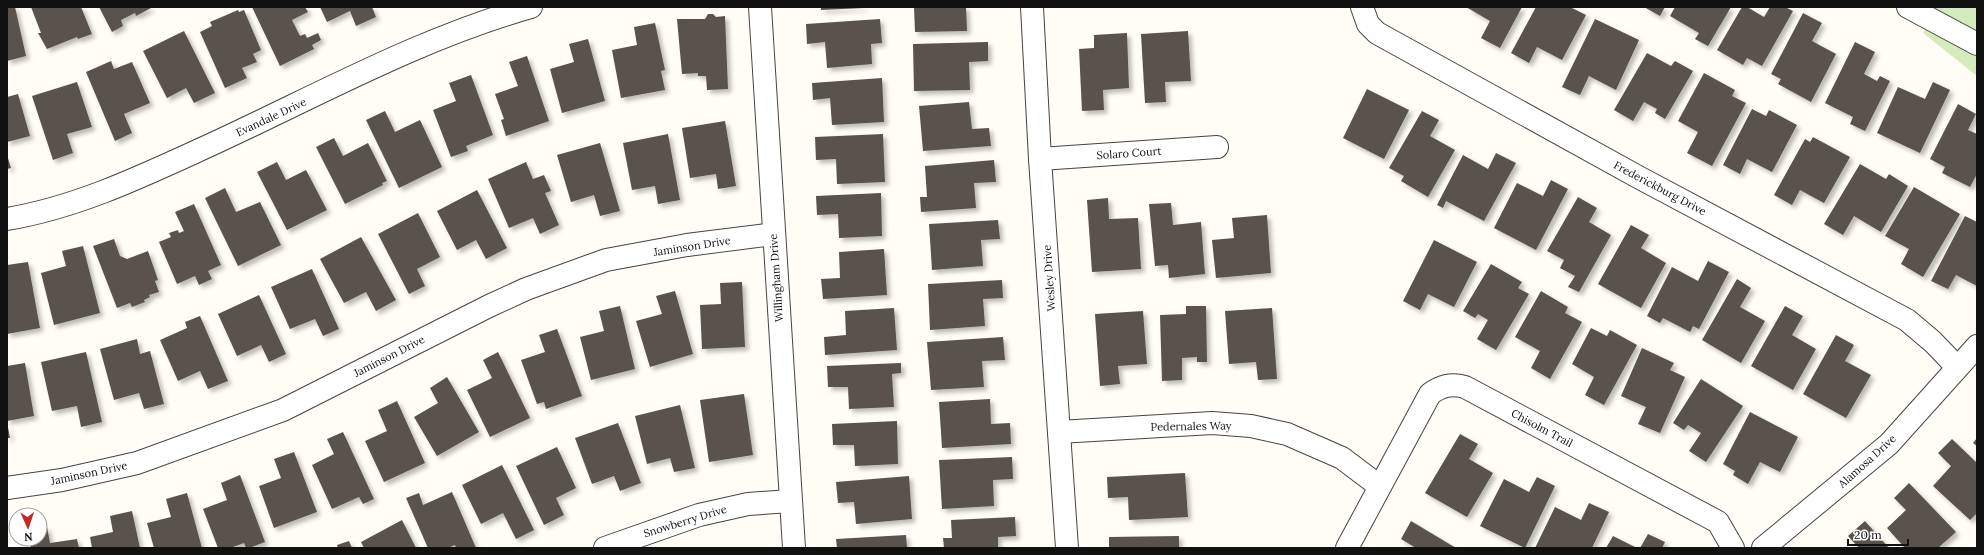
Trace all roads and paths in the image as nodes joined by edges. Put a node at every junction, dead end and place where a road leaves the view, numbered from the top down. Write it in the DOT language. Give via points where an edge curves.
graph roads {
  1 [pos="531,7"];
  2 [pos="760,7"];
  3 [pos="1032,7"];
  4 [pos="1908,7"];
  5 [pos="1362,10"];
  6 [pos="1977,44"];
  7 [pos="1217,147"];
  8 [pos="1040,159"];
  9 [pos="7,219"];
  10 [pos="774,234"];
  11 [pos="1977,346"];
  12 [pos="1957,367"];
  13 [pos="1060,432"];
  14 [pos="1379,486"];
  15 [pos="7,488"];
  16 [pos="790,501"];
  17 [pos="606,548"];
  18 [pos="794,548"];
  19 [pos="1068,548"];
  20 [pos="1347,548"];
  21 [pos="1733,548"];
  22 [pos="1763,548"];
  1 -- 9 [label="street, Evandale Drive" via="494,18 416,48 118,188"];
  2 -- 10 [label="street, Willingham Drive"];
  3 -- 8 [label="street, Wesley Drive"];
  4 -- 6 [label="street"];
  5 -- 12 [label="street, Frederickburg Drive" via="1368,24 1378,33 1640,178 1907,320"];
  7 -- 8 [label="street, Solaro Court"];
  8 -- 13 [label="street, Wesley Drive"];
  10 -- 15 [label="street, Jaminson Drive" via="687,245 606,260 526,289 489,306 283,410 137,463 62,480"];
  10 -- 16 [label="street, Willingham Drive"];
  11 -- 12 [label="street, Alamosa Drive"];
  12 -- 22 [label="street, Alamosa Drive" via="1889,444"];
  13 -- 14 [label="street, Pedernales Way" via="1212,424 1251,426 1287,434 1342,458"];
  13 -- 19 [label="street, Wesley Drive"];
  14 -- 20 [label="street, Chisolm Trail"];
  14 -- 21 [label="street, Chisolm Trail" via="1430,394 1446,385 1456,384 1465,386 1718,522"];
  16 -- 17 [label="street, Snowberry Drive" via="748,504 699,515"];
  16 -- 18 [label="street, Willingham Drive"];
}
